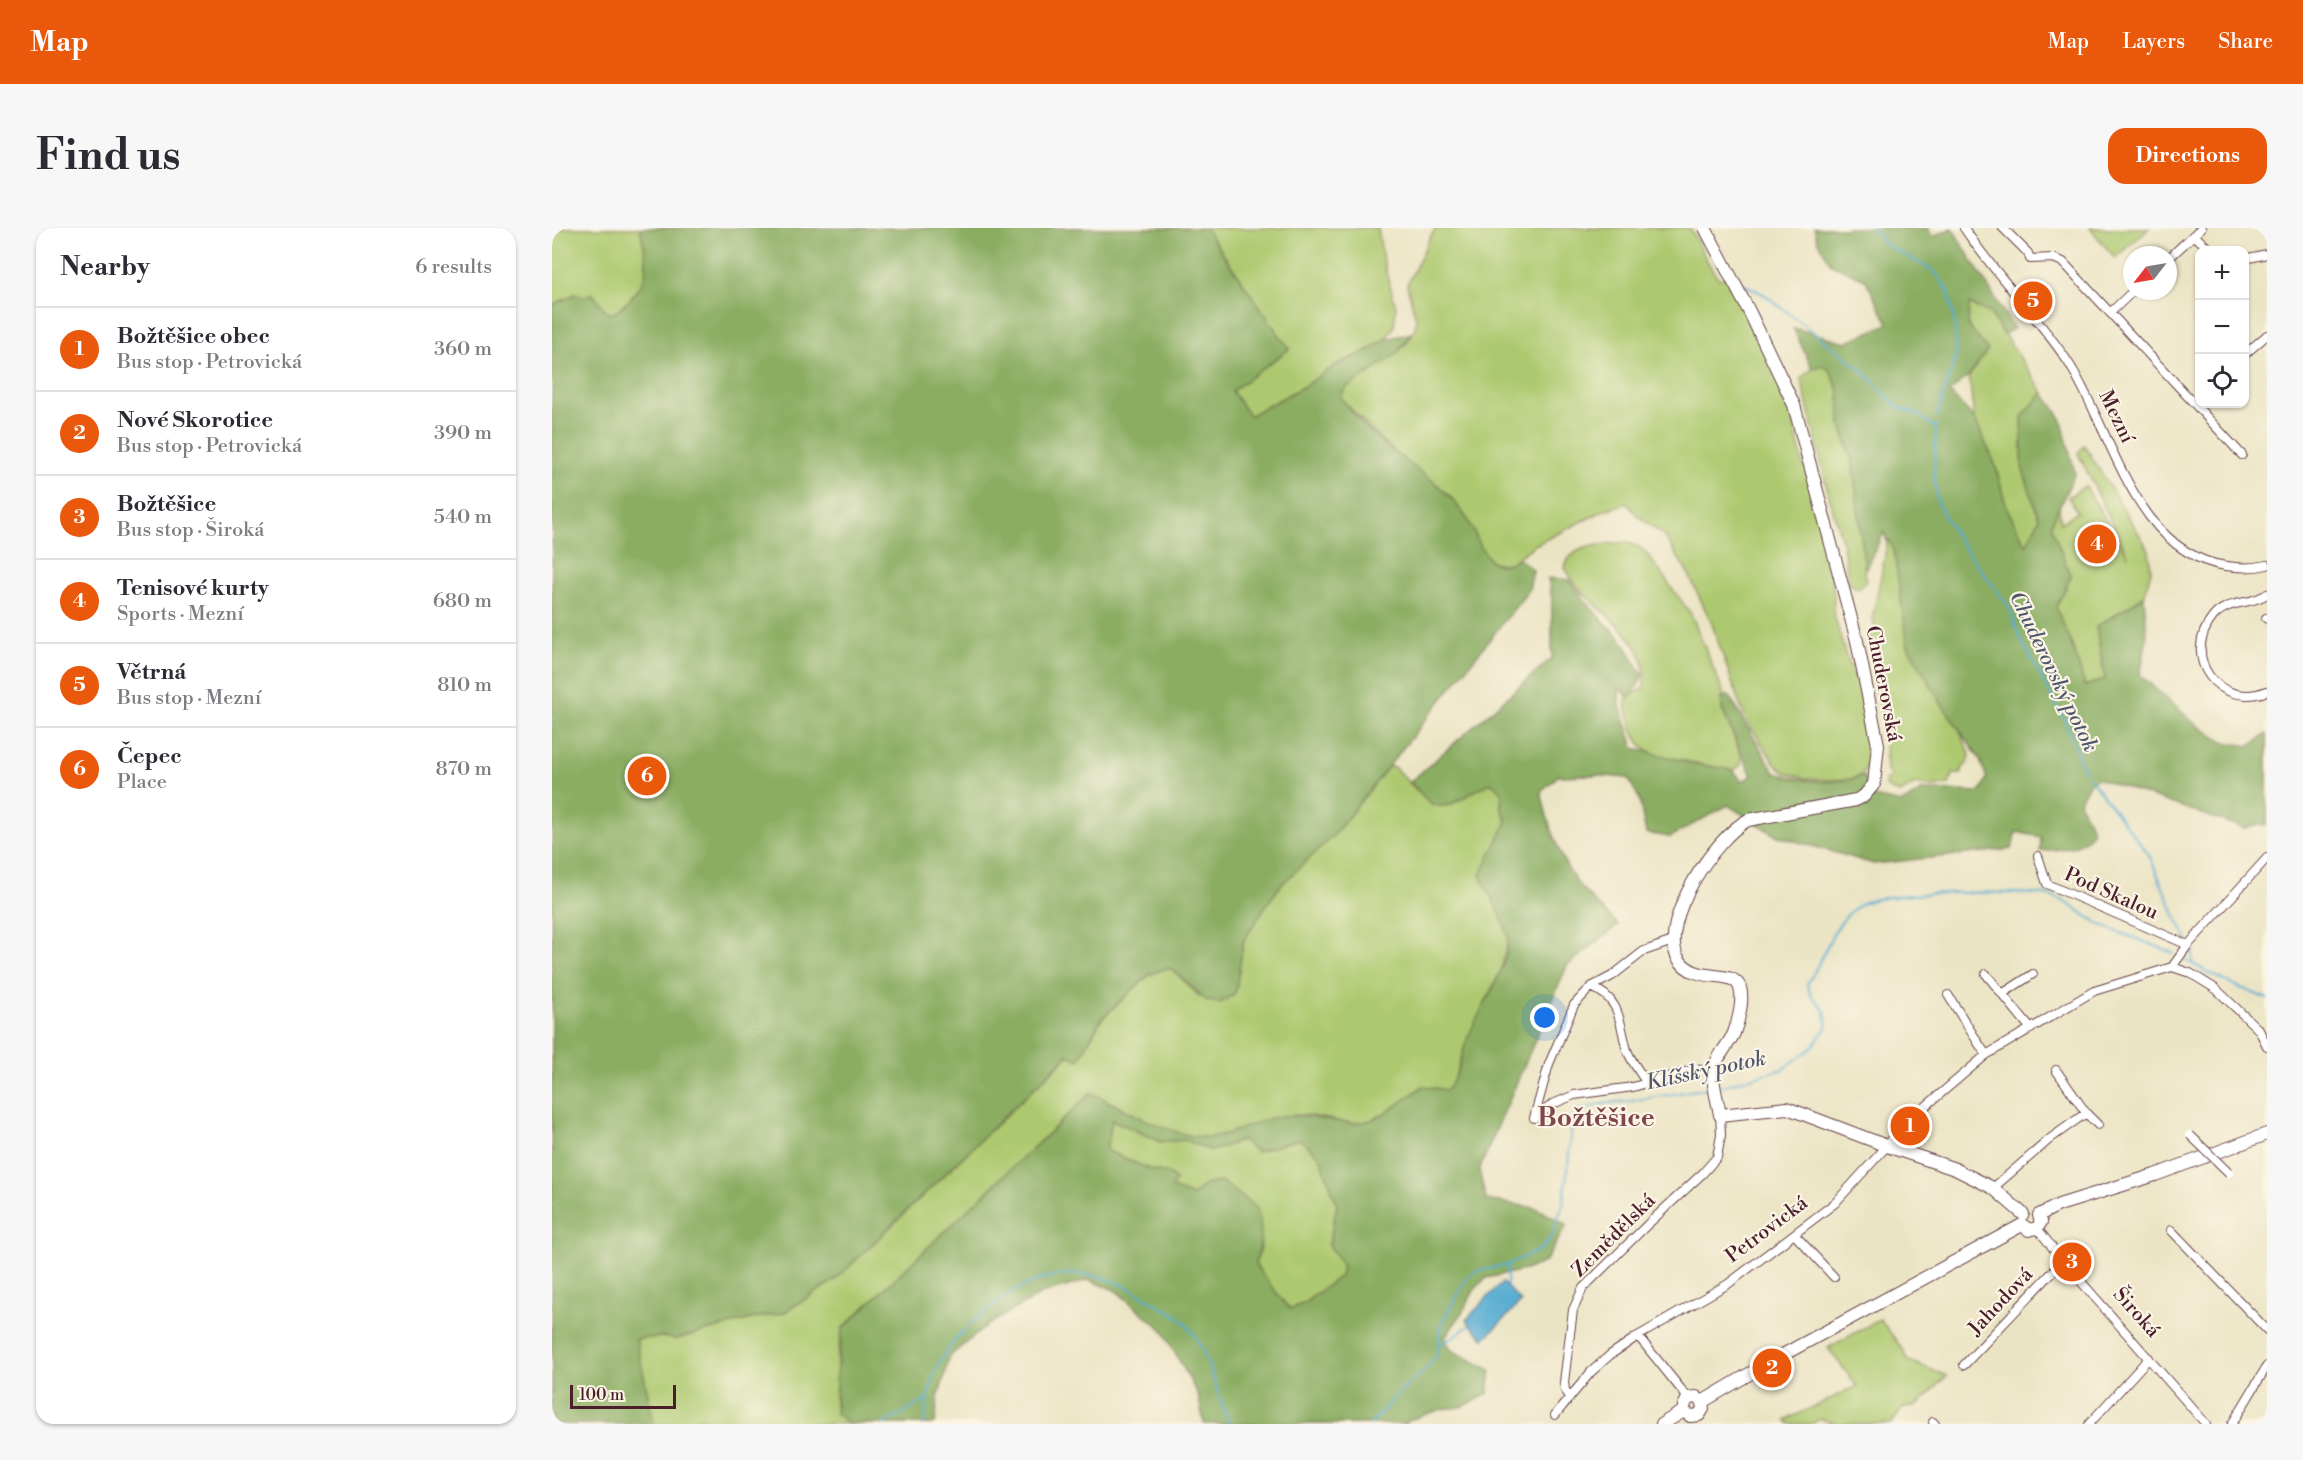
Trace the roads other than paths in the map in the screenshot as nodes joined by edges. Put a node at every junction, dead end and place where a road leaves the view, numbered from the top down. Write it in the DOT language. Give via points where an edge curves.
graph roads {
  1 [pos="1705,228"];
  2 [pos="1965,228"];
  3 [pos="2002,228"];
  4 [pos="2201,228"];
  5 [pos="2194,235"];
  6 [pos="2206,246"];
  7 [pos="2177,251"];
  8 [pos="2267,254"];
  9 [pos="2249,258"];
  10 [pos="2123,300"];
  11 [pos="2109,313"];
  12 [pos="2267,335"];
  13 [pos="2246,354"];
  14 [pos="2195,399"];
  15 [pos="2203,408"];
  16 [pos="2242,455"];
  17 [pos="2267,566"];
  18 [pos="2267,594"];
  19 [pos="2267,691"];
  20 [pos="2038,856"];
  21 [pos="2267,858"];
  22 [pos="1672,941"];
  23 [pos="2190,943"];
  24 [pos="2172,967"];
  25 [pos="2032,974"];
  26 [pos="1986,975"];
  27 [pos="1591,987"];
  28 [pos="2002,994"];
  29 [pos="1948,995"];
  30 [pos="2031,1029"];
  31 [pos="2267,1046"];
  32 [pos="1986,1055"];
  33 [pos="2056,1070"];
  34 [pos="1715,1082"];
  35 [pos="1647,1083"];
  36 [pos="2086,1113"];
  37 [pos="1720,1114"];
  38 [pos="2098,1125"];
  39 [pos="2267,1134"];
  40 [pos="2190,1135"];
  41 [pos="1887,1146"];
  42 [pos="2229,1173"];
  43 [pos="1993,1188"];
  44 [pos="2022,1220"];
  45 [pos="2038,1222"];
  46 [pos="2171,1230"];
  47 [pos="1794,1234"];
  48 [pos="2063,1261"];
  49 [pos="1834,1277"];
  50 [pos="2267,1330"];
  51 [pos="1638,1336"];
  52 [pos="2149,1358"];
  53 [pos="1964,1365"];
  54 [pos="2267,1366"];
  55 [pos="1570,1397"];
  56 [pos="1702,1402"];
  57 [pos="1686,1404"];
  58 [pos="1555,1415"];
  59 [pos="1702,1420"];
  60 [pos="1662,1424"];
  61 [pos="2089,1424"];
  62 [pos="2206,1424"];
  63 [pos="2232,1424"];
  1 -- 22 [label="street, Chuderovská" via="1794,405 1860,654 1878,745 1876,776 1870,791 1856,800 1748,820 1732,830 1698,873"];
  2 -- 17 [label="street, Mezní" via="2072,368 2141,505 2165,536 2183,551 2216,564"];
  3 -- 11 [label="street" via="2030,259 2053,258 2063,262"];
  4 -- 5 [label="street"];
  5 -- 6 [label="street"];
  5 -- 7 [label="street"];
  8 -- 9 [label="street"];
  10 -- 11 [label="street"];
  11 -- 14 [label="street"];
  12 -- 13 [label="street"];
  15 -- 16 [label="street"];
  18 -- 19 [label="street" via="2221,609 2206,626 2200,654 2204,668 2227,691 2248,696"];
  20 -- 23 [label="street, Pod Skalou" via="2047,884"];
  21 -- 23 [label="street"];
  22 -- 27 [label="street" via="1644,951"];
  22 -- 34 [label="street" via="1688,970 1726,977 1740,988 1741,1003 1734,1032"];
  23 -- 24 [label="street"];
  24 -- 30 [label="street, Petrovická" via="2094,991"];
  24 -- 31 [label="street" via="2216,989 2259,1030"];
  25 -- 28 [label="street"];
  26 -- 28 [label="street"];
  27 -- 35 [label="street" via="1603,992 1618,1009 1628,1052"];
  27 -- 35 [label="street" via="1574,1005 1534,1118 1552,1104 1574,1095"];
  28 -- 30 [label="street"];
  29 -- 32 [label="street"];
  30 -- 32 [label="street, Petrovická"];
  32 -- 41 [label="street, Petrovická" via="1916,1113"];
  33 -- 36 [label="street"];
  34 -- 35 [label="street" via="1695,1069"];
  34 -- 37 [label="street"];
  36 -- 38 [label="street"];
  36 -- 43 [label="street"];
  37 -- 41 [label="street" via="1787,1108"];
  37 -- 55 [label="street, Zemědělská" via="1717,1157 1583,1288 1571,1321 1564,1382"];
  39 -- 45 [label="street" via="2059,1205"];
  40 -- 42 [label="street, bridge"];
  41 -- 43 [label="street" via="1955,1169"];
  41 -- 47 [label="street, Petrovická" via="1835,1203"];
  43 -- 44 [label="street"];
  44 -- 45 [label="street" via="2029,1230"];
  44 -- 45 [label="street" via="2033,1211"];
  44 -- 56 [label="street"];
  45 -- 48 [label="street, Široká"];
  46 -- 50 [label="street"];
  47 -- 49 [label="street"];
  47 -- 51 [label="street, Petrovická" via="1728,1284"];
  48 -- 52 [label="street, Široká"];
  48 -- 53 [label="street, Jahodová"];
  51 -- 55 [label="street, Petrovická" via="1591,1372"];
  51 -- 57 [label="street"];
  52 -- 61 [label="street"];
  52 -- 62 [label="street, Široká"];
  54 -- 63 [label="street"];
  55 -- 58 [label="street, Petrovická"];
  56 -- 57 [label="street" via="1696,1397"];
  56 -- 59 [label="street"];
  57 -- 59 [label="street" via="1690,1416"];
  57 -- 60 [label="street"];
}
